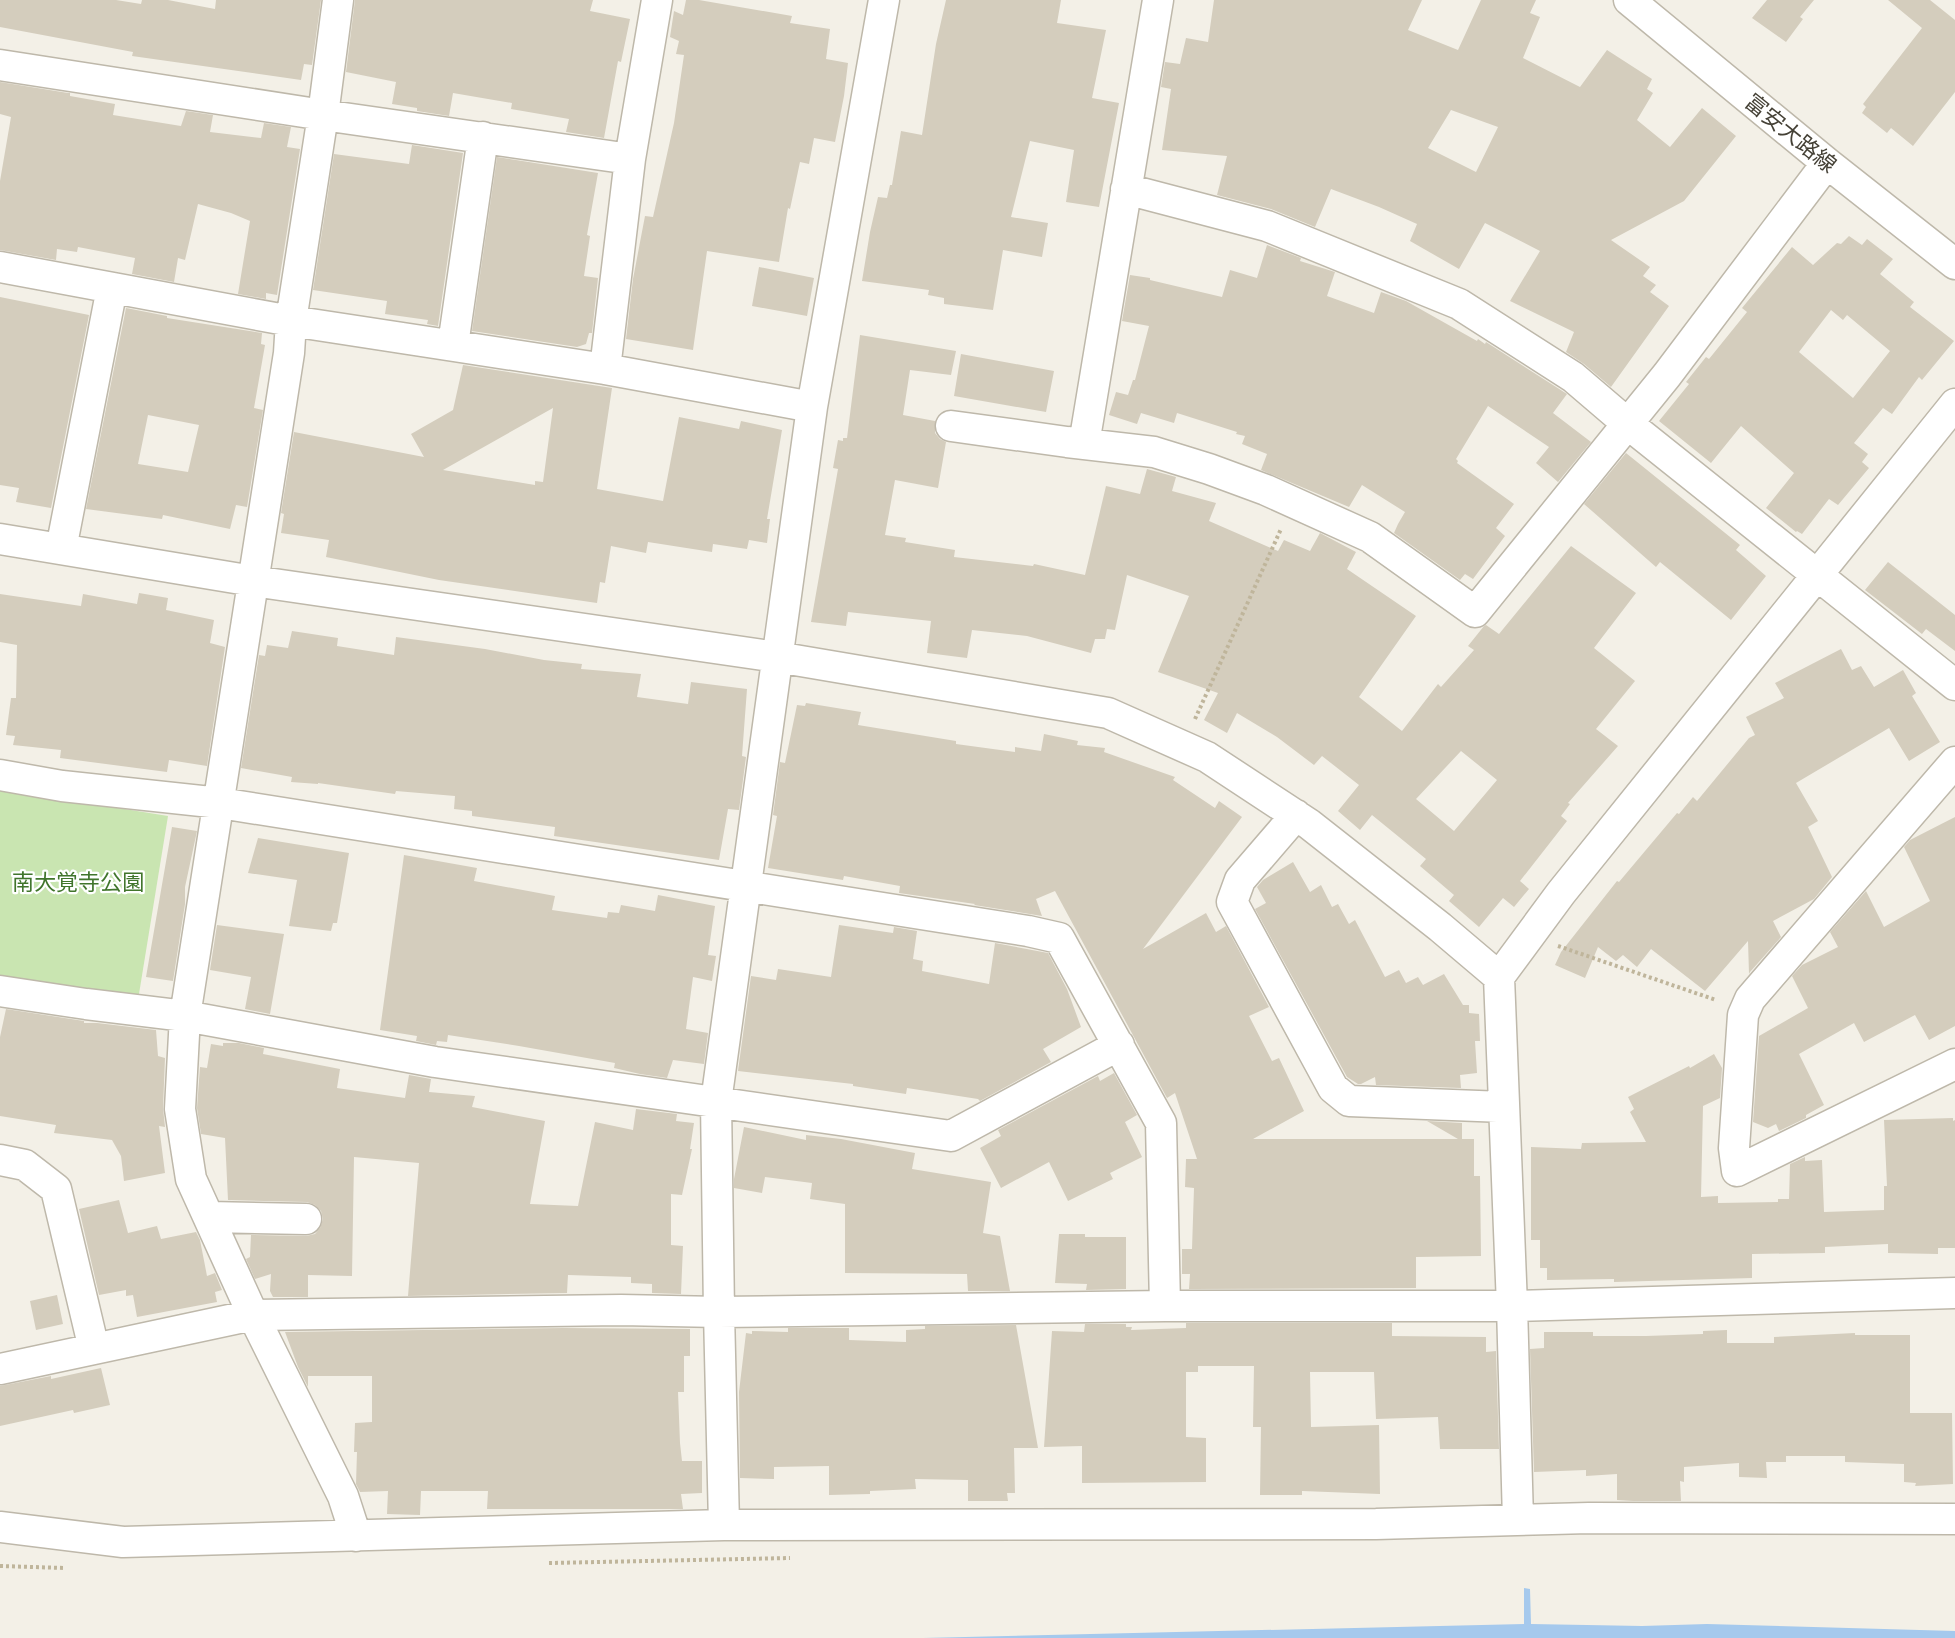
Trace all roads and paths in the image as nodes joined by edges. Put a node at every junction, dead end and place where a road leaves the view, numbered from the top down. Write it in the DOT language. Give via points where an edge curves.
graph roads {
  1 [pos="338,0"];
  2 [pos="657,0"];
  3 [pos="1158,0"];
  4 [pos="1629,0"];
  5 [pos="875,1"];
  6 [pos="0,65"];
  7 [pos="323,115"];
  8 [pos="483,136"];
  9 [pos="630,159"];
  10 [pos="1827,163"];
  11 [pos="1126,189"];
  12 [pos="1955,264"];
  13 [pos="0,267"];
  14 [pos="112,288"];
  15 [pos="291,321"];
  16 [pos="453,345"];
  17 [pos="605,369"];
  18 [pos="1955,404"];
  19 [pos="812,407"];
  20 [pos="1628,424"];
  21 [pos="951,426"];
  22 [pos="1084,444"];
  23 [pos="1293,502"];
  24 [pos="0,539"];
  25 [pos="61,549"];
  26 [pos="1817,575"];
  27 [pos="253,581"];
  28 [pos="777,657"];
  29 [pos="1955,685"];
  30 [pos="1193,723"];
  31 [pos="1955,762"];
  32 [pos="0,775"];
  33 [pos="220,803"];
  34 [pos="1296,815"];
  35 [pos="746,887"];
  36 [pos="1529,936"];
  37 [pos="1499,977"];
  38 [pos="0,991"];
  39 [pos="1745,1010"];
  40 [pos="185,1016"];
  41 [pos="1119,1045"];
  42 [pos="1955,1065"];
  43 [pos="716,1102"];
  44 [pos="1504,1107"];
  45 [pos="0,1160"];
  46 [pos="209,1217"];
  47 [pos="306,1219"];
  48 [pos="1955,1293"];
  49 [pos="1165,1306"];
  50 [pos="1512,1306"];
  51 [pos="719,1312"];
  52 [pos="253,1314"];
  53 [pos="94,1348"];
  54 [pos="0,1369"];
  55 [pos="1955,1519"];
  56 [pos="1518,1520"];
  57 [pos="724,1525"];
  58 [pos="0,1527"];
  59 [pos="357,1536"];
  1 -- 7 [label="street"];
  2 -- 9 [label="street"];
  3 -- 11 [label="street"];
  4 -- 10 [label="street, 富安大路線"];
  5 -- 19 [label="street"];
  6 -- 7 [label="street"];
  7 -- 8 [label="street"];
  7 -- 15 [label="street"];
  8 -- 9 [label="street"];
  8 -- 16 [label="street"];
  9 -- 17 [label="street"];
  10 -- 12 [label="street, 富安大路線"];
  10 -- 20 [label="street"];
  11 -- 20 [label="street" via="1267,226 1459,304 1574,377"];
  11 -- 22 [label="street"];
  13 -- 14 [label="street"];
  14 -- 15 [label="street"];
  14 -- 25 [label="street"];
  15 -- 16 [label="street"];
  15 -- 27 [label="street"];
  16 -- 17 [label="street"];
  17 -- 19 [label="street"];
  18 -- 26 [label="street"];
  19 -- 28 [label="street"];
  20 -- 23 [label="street" via="1474,612 1370,537"];
  20 -- 26 [label="street"];
  21 -- 22 [label="street"];
  22 -- 23 [label="street" via="1154,452"];
  23 -- 30 [label="path"];
  24 -- 25 [label="street"];
  25 -- 27 [label="street"];
  26 -- 29 [label="street"];
  26 -- 36 [label="street"];
  27 -- 28 [label="street"];
  27 -- 33 [label="street"];
  28 -- 34 [label="street" via="1108,713 1207,757"];
  28 -- 35 [label="street"];
  31 -- 39 [label="street" via="1750,999"];
  32 -- 33 [label="street" via="62,786"];
  33 -- 35 [label="street"];
  33 -- 40 [label="street"];
  34 -- 37 [label="street"];
  34 -- 44 [label="street" via="1240,880 1232,902 1333,1088 1348,1101"];
  35 -- 41 [label="street" via="1059,938"];
  35 -- 43 [label="street"];
  36 -- 37 [label="street"];
  36 -- 39 [label="path"];
  37 -- 44 [label="street"];
  38 -- 40 [label="street"];
  39 -- 42 [label="street" via="1734,1148 1737,1171"];
  40 -- 43 [label="street" via="435,1062"];
  40 -- 46 [label="street" via="180,1109 191,1179"];
  41 -- 43 [label="street" via="951,1136"];
  41 -- 49 [label="street" via="1161,1123"];
  43 -- 51 [label="street"];
  44 -- 50 [label="street"];
  45 -- 53 [label="street" via="25,1165 56,1189"];
  46 -- 47 [label="street"];
  46 -- 52 [label="street"];
  48 -- 50 [label="street"];
  49 -- 50 [label="street"];
  49 -- 51 [label="street"];
  50 -- 56 [label="street"];
  51 -- 52 [label="street"];
  51 -- 57 [label="street"];
  52 -- 53 [label="street"];
  52 -- 59 [label="street" via="343,1496"];
  53 -- 54 [label="street"];
  55 -- 56 [label="street"];
  56 -- 57 [label="street" via="1376,1524"];
  57 -- 59 [label="street"];
  58 -- 59 [label="street" via="123,1542"];
}
